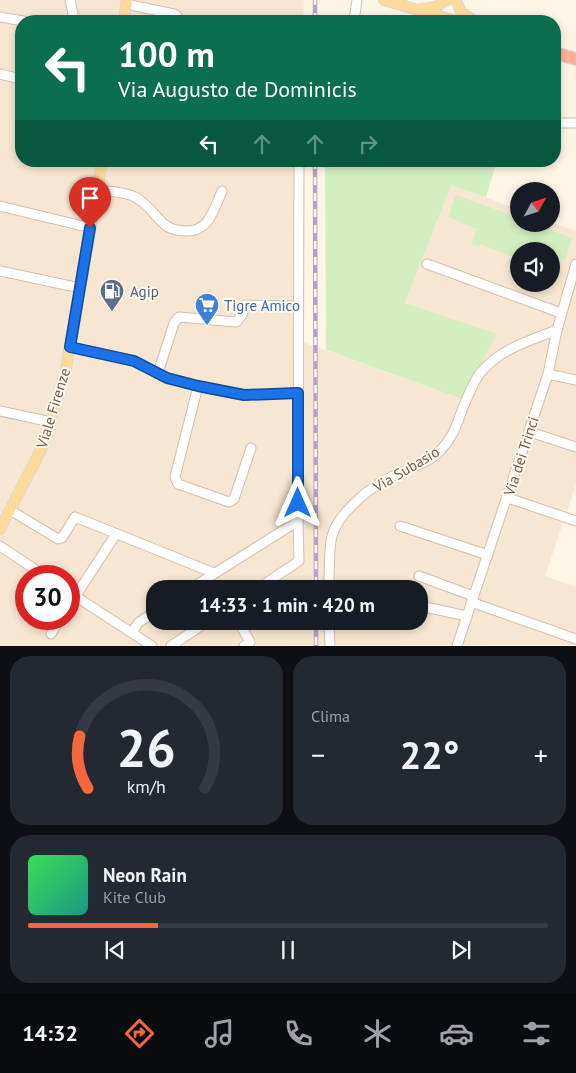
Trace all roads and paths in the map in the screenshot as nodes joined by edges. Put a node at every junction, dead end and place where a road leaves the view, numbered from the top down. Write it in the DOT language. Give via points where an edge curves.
graph roads {
  1 [pos="70,0"];
  2 [pos="357,0"];
  3 [pos="384,0"];
  4 [pos="447,0"];
  5 [pos="456,0"];
  6 [pos="127,2"];
  7 [pos="418,10"];
  8 [pos="72,15"];
  9 [pos="125,15"];
  10 [pos="169,15"];
  11 [pos="355,15"];
  12 [pos="424,15"];
  13 [pos="435,15"];
  14 [pos="465,15"];
  15 [pos="0,17"];
  16 [pos="15,20"];
  17 [pos="561,50"];
  18 [pos="576,53"];
  19 [pos="561,55"];
  20 [pos="576,59"];
  21 [pos="0,74"];
  22 [pos="15,78"];
  23 [pos="561,123"];
  24 [pos="576,123"];
  25 [pos="101,167"];
  26 [pos="299,167"];
  27 [pos="97,190"];
  28 [pos="222,191"];
  29 [pos="0,206"];
  30 [pos="90,228"];
  31 [pos="427,264"];
  32 [pos="576,264"];
  33 [pos="0,271"];
  34 [pos="80,288"];
  35 [pos="298,306"];
  36 [pos="562,314"];
  37 [pos="557,330"];
  38 [pos="70,347"];
  39 [pos="158,373"];
  40 [pos="548,374"];
  41 [pos="576,380"];
  42 [pos="198,386"];
  43 [pos="298,393"];
  44 [pos="0,411"];
  45 [pos="51,422"];
  46 [pos="530,432"];
  47 [pos="251,448"];
  48 [pos="576,448"];
  49 [pos="508,498"];
  50 [pos="5,516"];
  51 [pos="576,520"];
  52 [pos="298,521"];
  53 [pos="400,526"];
  54 [pos="0,529"];
  55 [pos="116,534"];
  56 [pos="0,546"];
  57 [pos="488,555"];
  58 [pos="28,565"];
  59 [pos="214,573"];
  60 [pos="419,576"];
  61 [pos="204,580"];
  62 [pos="270,580"];
  63 [pos="330,580"];
  64 [pos="80,583"];
  65 [pos="80,599"];
  66 [pos="472,599"];
  67 [pos="428,608"];
  68 [pos="466,616"];
  69 [pos="146,618"];
  70 [pos="53,630"];
  71 [pos="195,630"];
  72 [pos="243,630"];
  73 [pos="330,630"];
  74 [pos="132,632"];
  75 [pos="51,634"];
  76 [pos="576,639"];
  77 [pos="152,646"];
  78 [pos="171,646"];
  79 [pos="244,646"];
  80 [pos="330,646"];
  81 [pos="457,646"];
  1 -- 8 [label="street"];
  2 -- 11 [label="street"];
  3 -- 7 [label="main road"];
  4 -- 7 [label="main road" via="435,7"];
  5 -- 14 [label="main road"];
  6 -- 9 [label="main road"];
  6 -- 10 [label="street"];
  7 -- 12 [label="main road"];
  7 -- 13 [label="main road"];
  15 -- 16 [label="street"];
  17 -- 18 [label="highway"];
  19 -- 20 [label="highway"];
  21 -- 22 [label="street"];
  23 -- 24 [label="street"];
  25 -- 27 [label="main road, Viale Firenze"];
  26 -- 35 [label="street"];
  27 -- 28 [label="street" via="133,196 149,207 165,225 181,231 200,229 207,223"];
  27 -- 30 [label="main road, Viale Firenze"];
  29 -- 30 [label="street"];
  30 -- 34 [label="main road, Viale Firenze"];
  31 -- 36 [label="street"];
  32 -- 36 [label="street, Via dei Trinci"];
  33 -- 34 [label="street"];
  34 -- 38 [label="main road, Viale Firenze"];
  35 -- 39 [label="street" via="245,305 236,322 179,317 174,323"];
  35 -- 43 [label="street"];
  36 -- 37 [label="street, Via dei Trinci"];
  37 -- 40 [label="street, Via dei Trinci"];
  37 -- 63 [label="street, Via Subasio" via="514,347 480,372 449,442 437,454 384,480 353,505 332,536"];
  38 -- 39 [label="street" via="134,361"];
  38 -- 45 [label="main road, Viale Firenze"];
  39 -- 42 [label="street"];
  40 -- 41 [label="street"];
  40 -- 46 [label="street, Via dei Trinci"];
  42 -- 43 [label="street" via="244,395"];
  42 -- 47 [label="street" via="174,477 178,484 228,502 234,499"];
  43 -- 52 [label="street"];
  44 -- 45 [label="street"];
  45 -- 50 [label="main road, Viale Firenze" via="43,446"];
  46 -- 48 [label="street"];
  46 -- 49 [label="street, Via dei Trinci"];
  49 -- 51 [label="street"];
  49 -- 57 [label="street, Via dei Trinci"];
  50 -- 54 [label="main road, Viale Firenze"];
  50 -- 55 [label="street" via="58,539 75,518"];
  52 -- 59 [label="street"];
  52 -- 62 [label="street" via="298,561"];
  53 -- 57 [label="street"];
  55 -- 59 [label="street"];
  55 -- 64 [label="street"];
  56 -- 58 [label="street"];
  57 -- 66 [label="street, Via dei Trinci"];
  59 -- 61 [label="street"];
  60 -- 66 [label="street"];
  65 -- 74 [label="street"];
  66 -- 68 [label="street, Via dei Trinci"];
  66 -- 76 [label="street"];
  67 -- 68 [label="street"];
  68 -- 81 [label="street, Via dei Trinci"];
  69 -- 74 [label="street"];
  70 -- 75 [label="street"];
  71 -- 78 [label="street"];
  72 -- 79 [label="street" via="250,642"];
  73 -- 80 [label="street"];
  74 -- 77 [label="street"];
}
